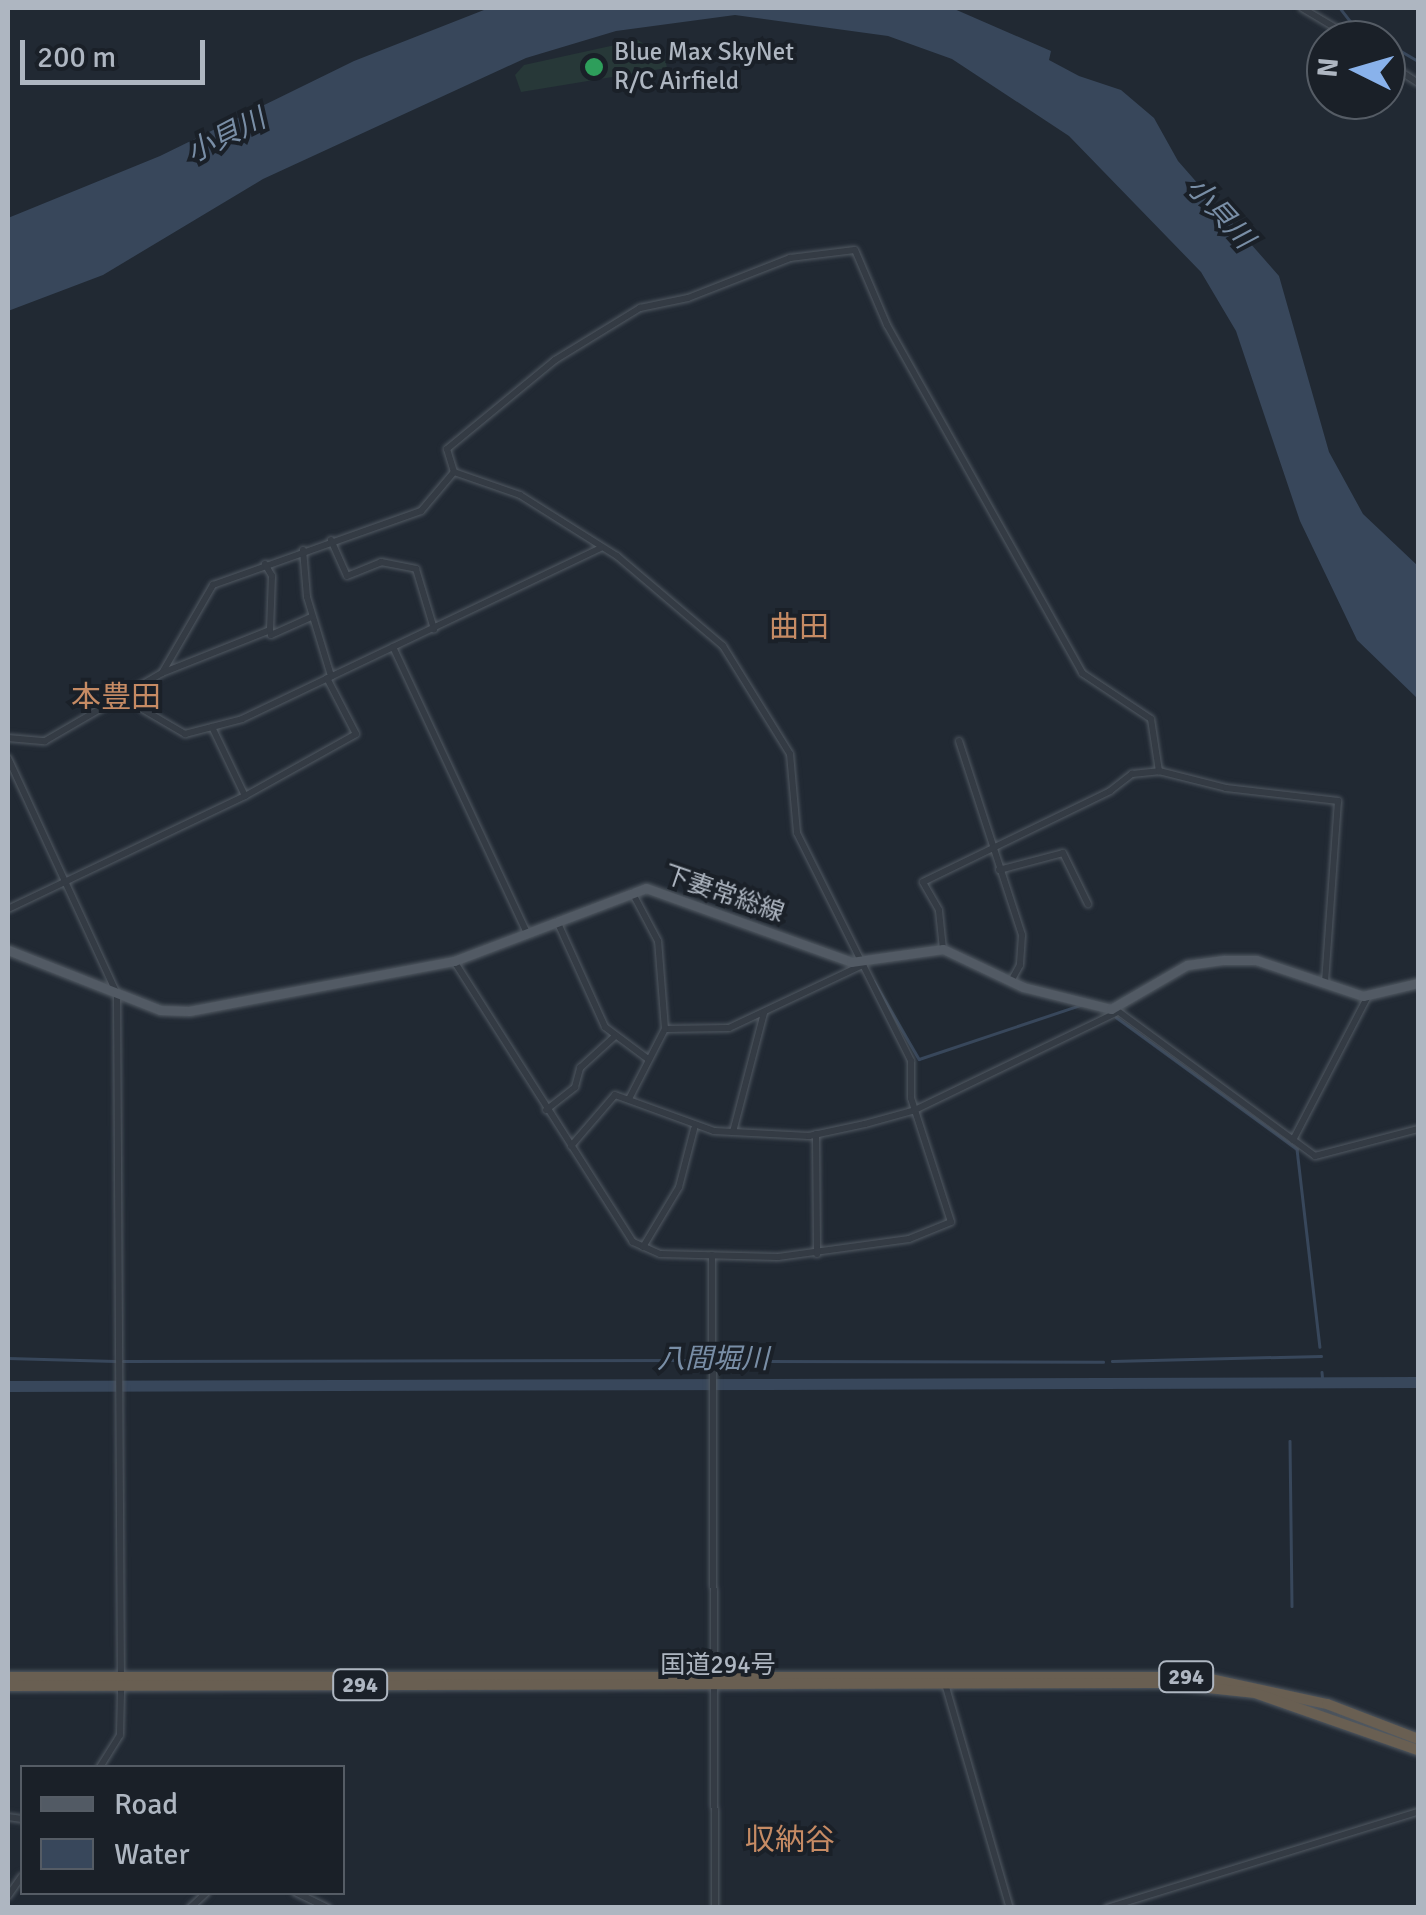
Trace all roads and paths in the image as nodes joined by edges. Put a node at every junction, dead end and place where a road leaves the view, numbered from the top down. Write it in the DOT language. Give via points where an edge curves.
graph roads {
  1 [pos="454,472"];
  2 [pos="331,540"];
  3 [pos="602,547"];
  4 [pos="303,550"];
  5 [pos="265,564"];
  6 [pos="311,618"];
  7 [pos="434,628"];
  8 [pos="270,630"];
  9 [pos="393,647"];
  10 [pos="162,673"];
  11 [pos="329,677"];
  12 [pos="130,690"];
  13 [pos="212,727"];
  14 [pos="8,738"];
  15 [pos="959,742"];
  16 [pos="8,758"];
  17 [pos="1159,771"];
  18 [pos="244,796"];
  19 [pos="990,848"];
  20 [pos="999,870"];
  21 [pos="65,882"];
  22 [pos="632,891"];
  23 [pos="1088,904"];
  24 [pos="8,908"];
  25 [pos="557,922"];
  26 [pos="527,933"];
  27 [pos="943,949"];
  28 [pos="8,950"];
  29 [pos="454,961"];
  30 [pos="862,964"];
  31 [pos="1011,981"];
  32 [pos="1325,983"];
  33 [pos="1418,983"];
  34 [pos="117,994"];
  35 [pos="1368,996"];
  36 [pos="1115,1011"];
  37 [pos="764,1012"];
  38 [pos="665,1028"];
  39 [pos="614,1038"];
  40 [pos="648,1059"];
  41 [pos="629,1099"];
  42 [pos="546,1110"];
  43 [pos="915,1110"];
  44 [pos="694,1129"];
  45 [pos="1418,1129"];
  46 [pos="732,1132"];
  47 [pos="816,1134"];
  48 [pos="1292,1140"];
  49 [pos="571,1146"];
  50 [pos="643,1247"];
  51 [pos="817,1254"];
  52 [pos="712,1255"];
  53 [pos="8,1677"];
  54 [pos="944,1679"];
  55 [pos="713,1680"];
  56 [pos="121,1681"];
  57 [pos="8,1686"];
  58 [pos="1418,1739"];
  59 [pos="1418,1750"];
  60 [pos="101,1765"];
  61 [pos="1418,1812"];
  62 [pos="301,1895"];
  63 [pos="328,1908"];
  64 [pos="715,1908"];
  65 [pos="1010,1908"];
  66 [pos="1107,1908"];
  1 -- 2 [label="street" via="421,511"];
  1 -- 3 [label="street" via="520,495"];
  1 -- 17 [label="street" via="446,449 555,360 640,308 688,298 790,258 855,250 887,324 1082,674 1151,719"];
  2 -- 4 [label="street"];
  2 -- 7 [label="street" via="346,576 380,562 416,569"];
  3 -- 7 [label="street"];
  3 -- 30 [label="street" via="697,620 743,676 790,754 798,833"];
  4 -- 5 [label="street"];
  4 -- 6 [label="street"];
  5 -- 8 [label="street" via="272,576"];
  5 -- 10 [label="street" via="213,585"];
  6 -- 8 [label="street" via="271,635"];
  6 -- 11 [label="street"];
  7 -- 9 [label="street"];
  8 -- 10 [label="street"];
  9 -- 11 [label="street"];
  9 -- 26 [label="street"];
  10 -- 12 [label="street"];
  11 -- 13 [label="street"];
  11 -- 18 [label="street" via="356,734"];
  12 -- 13 [label="street" via="144,710 185,734"];
  12 -- 14 [label="street" via="44,741"];
  13 -- 18 [label="street"];
  15 -- 19 [label="street"];
  16 -- 21 [label="street"];
  17 -- 19 [label="street" via="1132,774"];
  17 -- 32 [label="street" via="1226,788 1338,801"];
  18 -- 21 [label="street"];
  19 -- 20 [label="street"];
  19 -- 27 [label="street" via="923,882 939,910"];
  20 -- 23 [label="street" via="1063,854"];
  20 -- 31 [label="street" via="1022,935 1020,965"];
  21 -- 24 [label="street"];
  21 -- 34 [label="street"];
  22 -- 25 [label="main road, 下妻常総線"];
  22 -- 30 [label="main road, 下妻常総線" via="662,892"];
  22 -- 38 [label="street" via="658,941"];
  25 -- 26 [label="main road, 下妻常総線"];
  25 -- 39 [label="street"];
  26 -- 29 [label="main road, 下妻常総線"];
  27 -- 30 [label="main road, 下妻常総線"];
  27 -- 31 [label="main road"];
  28 -- 34 [label="main road, 下妻常総線"];
  29 -- 34 [label="main road, 下妻常総線" via="189,1010 160,1010"];
  29 -- 42 [label="street"];
  30 -- 37 [label="street"];
  30 -- 43 [label="street" via="911,1061"];
  31 -- 36 [label="main road"];
  32 -- 35 [label="main road"];
  32 -- 36 [label="main road" via="1256,960 1201,962 1172,971"];
  33 -- 35 [label="main road"];
  34 -- 56 [label="street"];
  35 -- 48 [label="street"];
  36 -- 43 [label="street"];
  36 -- 48 [label="street"];
  37 -- 38 [label="street" via="729,1028"];
  37 -- 46 [label="street" via="752,1078"];
  38 -- 40 [label="street"];
  39 -- 40 [label="street"];
  39 -- 42 [label="street" via="580,1068 576,1087"];
  40 -- 41 [label="street"];
  41 -- 44 [label="street"];
  41 -- 49 [label="street" via="615,1095 605,1101"];
  42 -- 49 [label="street"];
  43 -- 47 [label="street"];
  43 -- 51 [label="street" via="950,1222 909,1239"];
  44 -- 46 [label="street"];
  44 -- 50 [label="street" via="679,1188"];
  45 -- 48 [label="street" via="1324,1157"];
  46 -- 47 [label="street"];
  47 -- 51 [label="street"];
  49 -- 50 [label="street"];
  50 -- 52 [label="street"];
  51 -- 52 [label="street"];
  52 -- 55 [label="street"];
  53 -- 56 [label="highway, 国道294号 / 294"];
  54 -- 55 [label="highway, 国道294号 / 294"];
  54 -- 58 [label="highway, 国道294号 / 294" via="1201,1677 1256,1684"];
  54 -- 59 [label="highway, 国道294号 / 294" via="1216,1687 1295,1703"];
  54 -- 65 [label="street"];
  55 -- 56 [label="highway, 国道294号 / 294"];
  55 -- 64 [label="street"];
  56 -- 57 [label="highway, 国道294号 / 294"];
  56 -- 60 [label="street" via="120,1735"];
  61 -- 66 [label="street"];
  62 -- 63 [label="street"];
}
